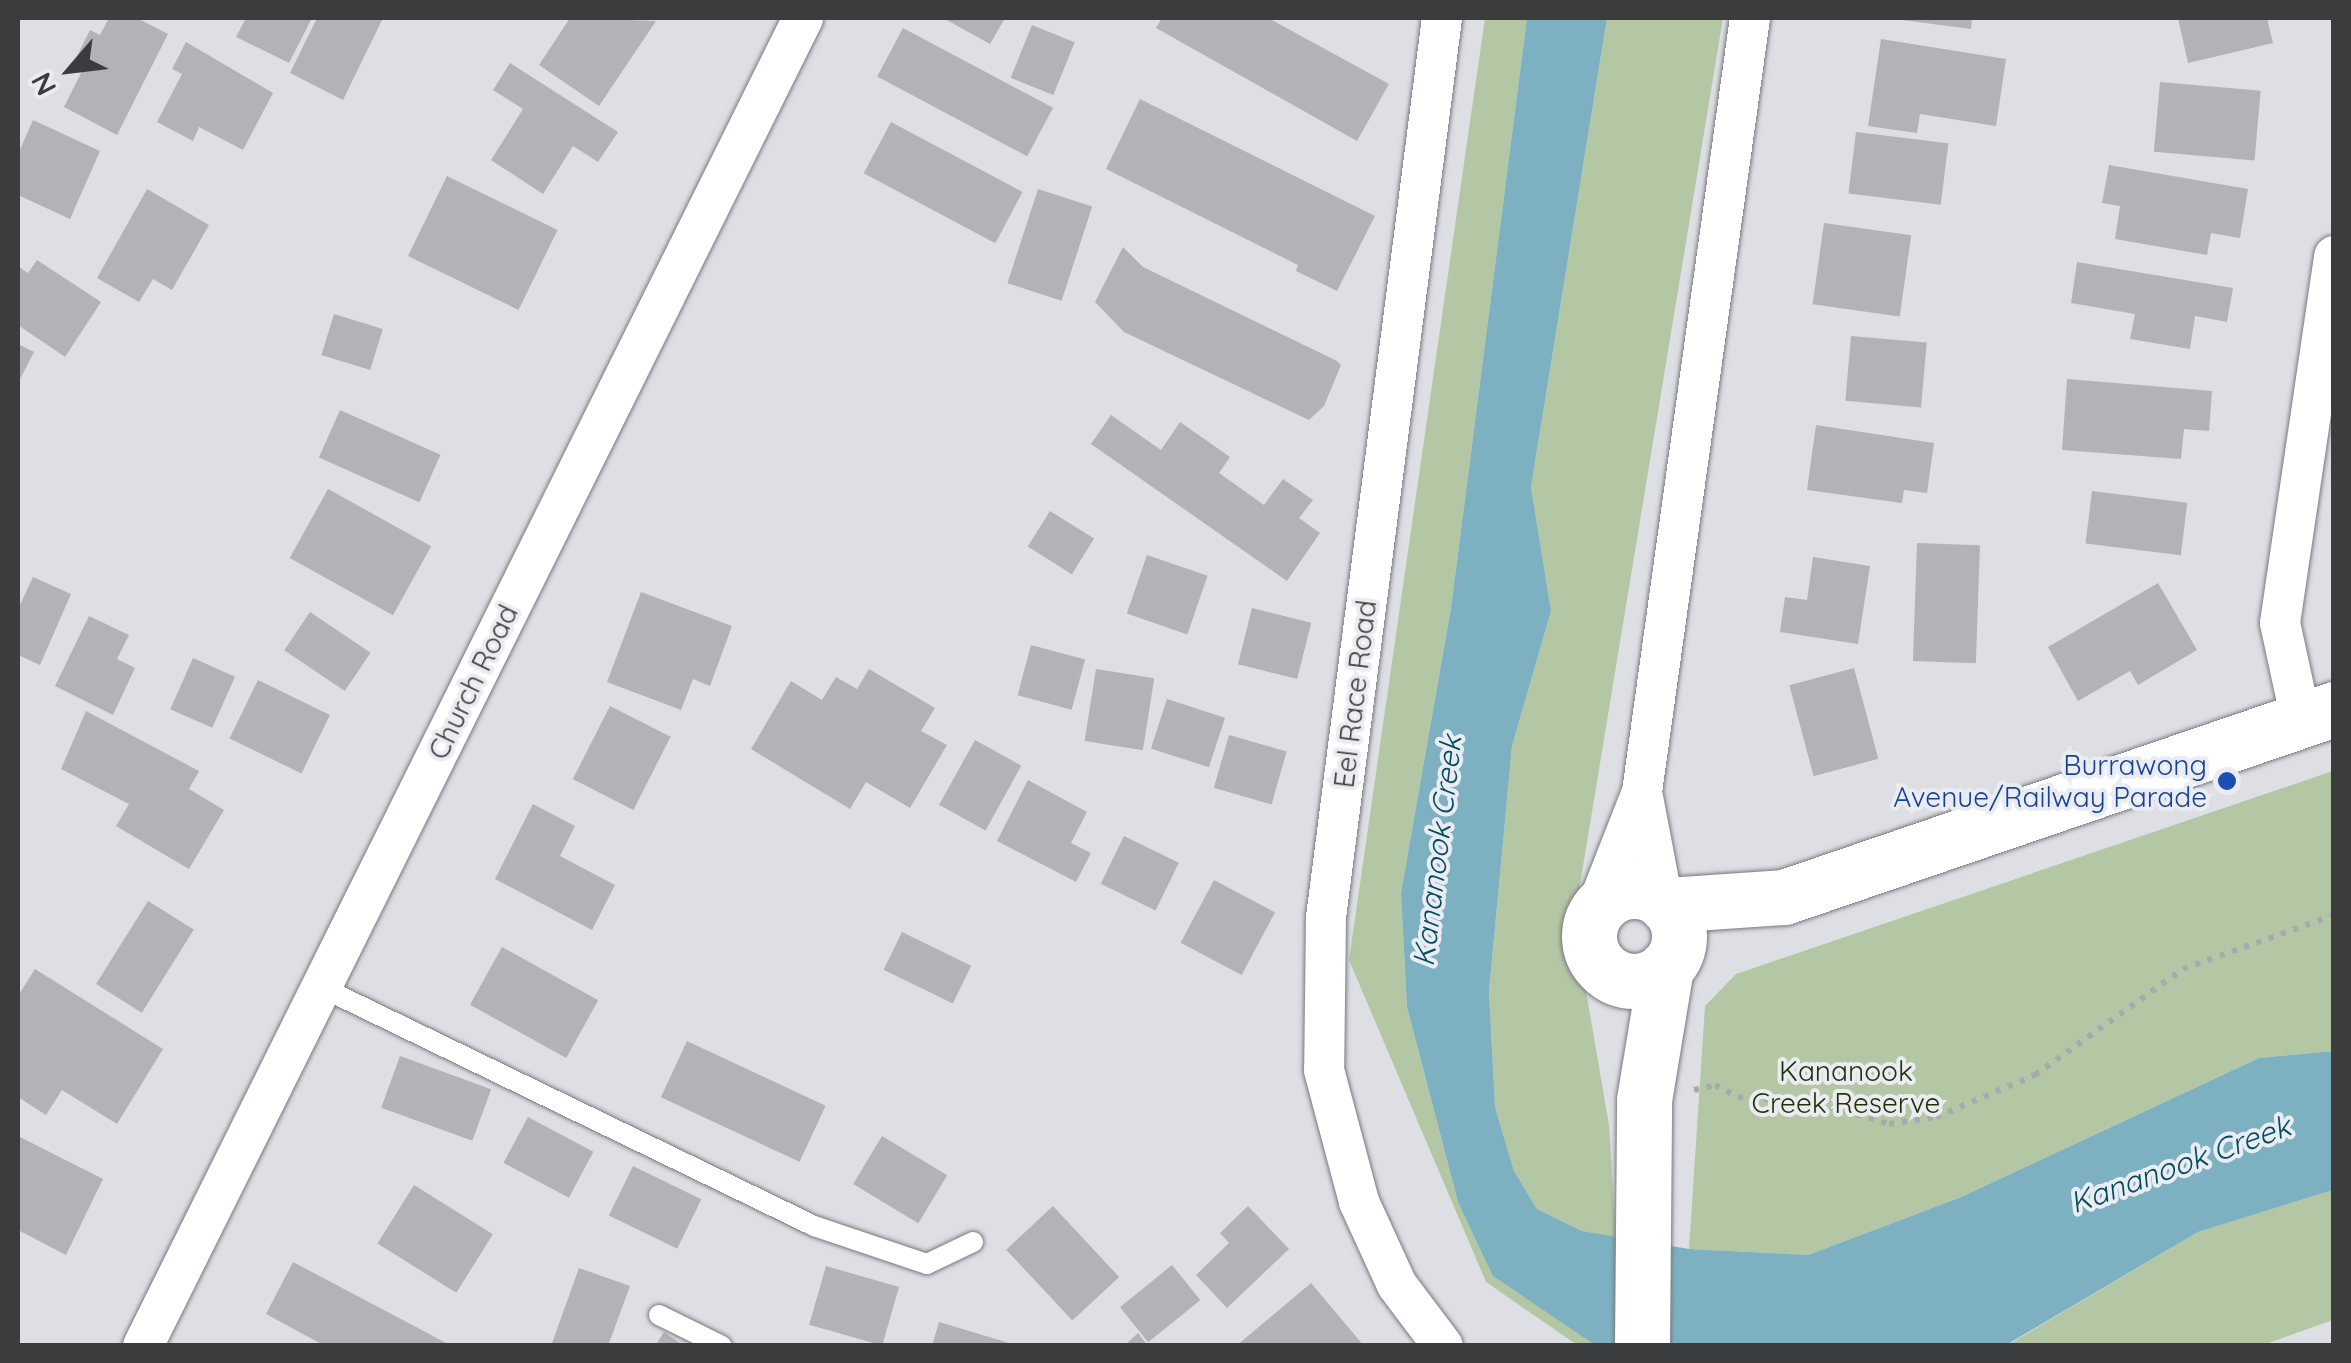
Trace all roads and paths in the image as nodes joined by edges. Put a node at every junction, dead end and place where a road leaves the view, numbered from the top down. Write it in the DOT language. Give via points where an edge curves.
graph roads {
  1 [pos="803,18"];
  2 [pos="1442,18"];
  3 [pos="1750,18"];
  4 [pos="2334,256"];
  5 [pos="2317,714"];
  6 [pos="1642,792"];
  7 [pos="1784,897"];
  8 [pos="1665,904"];
  9 [pos="2334,916"];
  10 [pos="1592,939"];
  11 [pos="1668,964"];
  12 [pos="321,987"];
  13 [pos="1668,1096"];
  14 [pos="974,1242"];
  15 [pos="659,1315"];
  16 [pos="143,1346"];
  17 [pos="722,1346"];
  18 [pos="1443,1346"];
  19 [pos="1642,1346"];
  1 -- 12 [label="street, Church Road"];
  2 -- 18 [label="street, Eel Race Road" via="1326,917 1324,1070 1359,1202 1397,1285"];
  3 -- 6 [label="street"];
  4 -- 5 [label="street" via="2280,624"];
  5 -- 7 [label="street"];
  6 -- 8 [label="street"];
  6 -- 10 [label="street"];
  7 -- 8 [label="street"];
  7 -- 11 [label="street"];
  8 -- 10 [label="street" via="1646,893 1617,894"];
  8 -- 11 [label="street" via="1678,932"];
  9 -- 13 [label="path" via="2184,969 2034,1075 1936,1117 1889,1124 1819,1104 1738,1097 1715,1085"];
  10 -- 11 [label="street" via="1622,980 1641,981"];
  10 -- 13 [label="street"];
  11 -- 13 [label="street"];
  12 -- 14 [label="lane" via="814,1226 926,1264"];
  12 -- 16 [label="street, Church Road"];
  13 -- 19 [label="street" via="1646,1184"];
  15 -- 17 [label="lane"];
}
